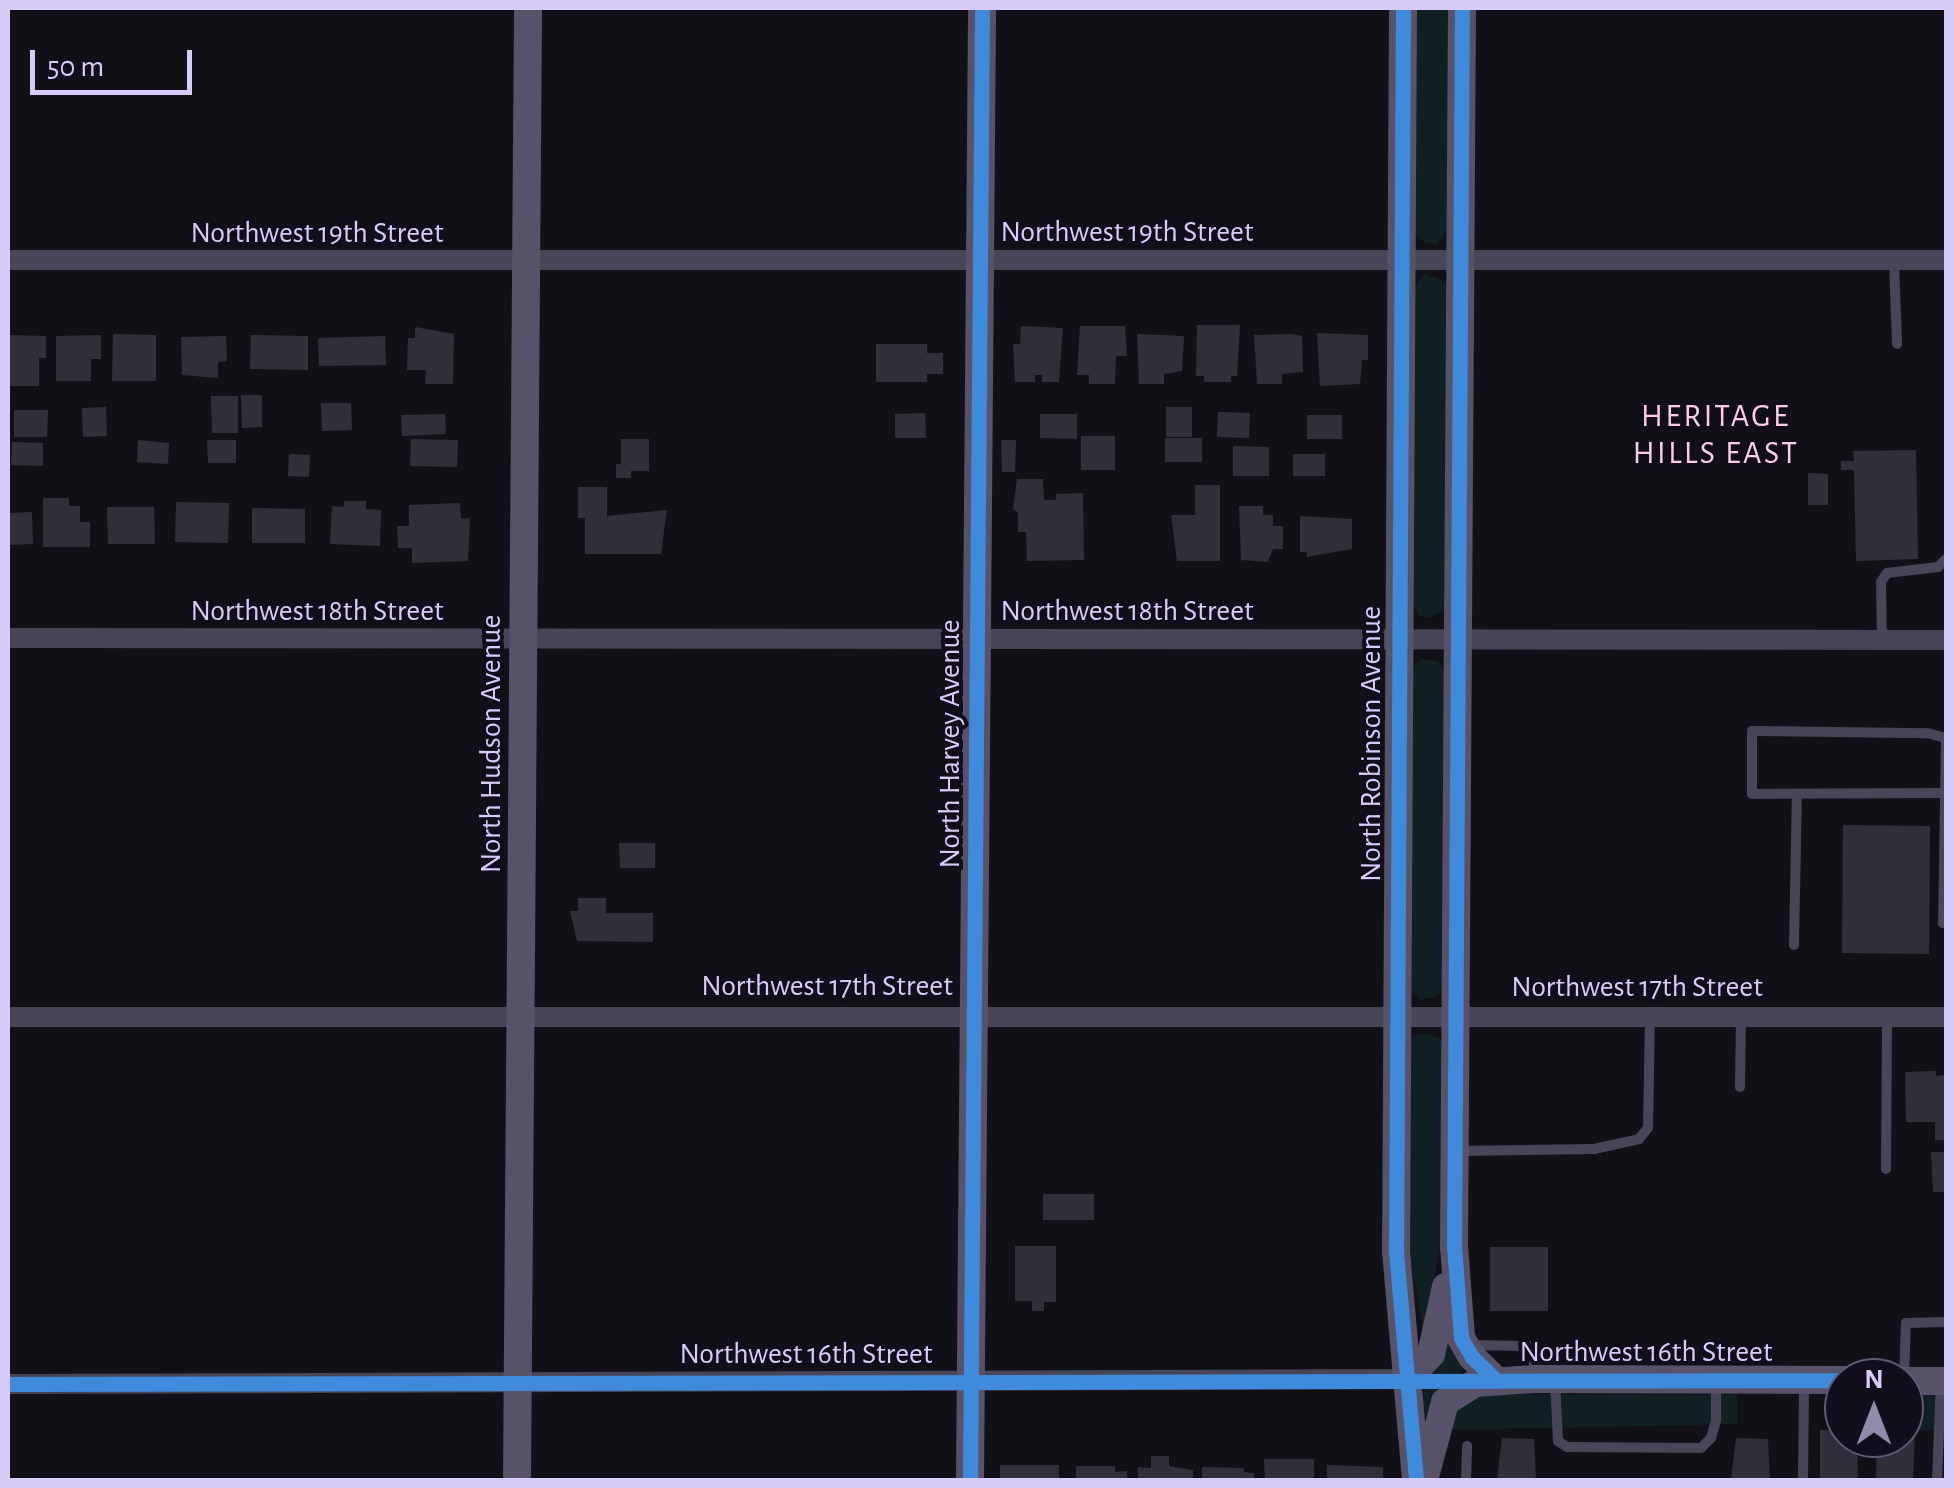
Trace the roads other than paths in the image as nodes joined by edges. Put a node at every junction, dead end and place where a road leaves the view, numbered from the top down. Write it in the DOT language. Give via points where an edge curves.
graph roads {
  1 [pos="528,8"];
  2 [pos="982,8"];
  3 [pos="1403,8"];
  4 [pos="1462,8"];
  5 [pos="980,259"];
  6 [pos="1401,259"];
  7 [pos="1460,259"];
  8 [pos="8,260"];
  9 [pos="527,260"];
  10 [pos="1894,260"];
  11 [pos="1946,260"];
  12 [pos="1896,344"];
  13 [pos="1946,559"];
  14 [pos="8,638"];
  15 [pos="978,638"];
  16 [pos="1399,638"];
  17 [pos="1457,638"];
  18 [pos="524,639"];
  19 [pos="1882,640"];
  20 [pos="1946,640"];
  21 [pos="1946,738"];
  22 [pos="1797,794"];
  23 [pos="1945,794"];
  24 [pos="1946,923"];
  25 [pos="1794,945"];
  26 [pos="522,1016"];
  27 [pos="976,1016"];
  28 [pos="1396,1016"];
  29 [pos="8,1017"];
  30 [pos="1455,1017"];
  31 [pos="1650,1017"];
  32 [pos="1741,1017"];
  33 [pos="1887,1017"];
  34 [pos="1946,1017"];
  35 [pos="1740,1087"];
  36 [pos="1454,1150"];
  37 [pos="1886,1169"];
  38 [pos="1454,1246"];
  39 [pos="1946,1322"];
  40 [pos="1464,1345"];
  41 [pos="1905,1358"];
  42 [pos="1495,1379"];
  43 [pos="1545,1379"];
  44 [pos="1407,1380"];
  45 [pos="1716,1380"];
  46 [pos="1804,1380"];
  47 [pos="1824,1380"];
  48 [pos="972,1381"];
  49 [pos="1944,1381"];
  50 [pos="520,1382"];
  51 [pos="8,1384"];
  52 [pos="1467,1446"];
  53 [pos="517,1480"];
  54 [pos="970,1480"];
  55 [pos="1416,1480"];
  56 [pos="1424,1480"];
  57 [pos="1466,1480"];
  58 [pos="1803,1480"];
  59 [pos="1937,1480"];
  1 -- 9 [label="street, North Hudson Avenue"];
  2 -- 5 [label="street, North Harvey Avenue"];
  3 -- 6 [label="street, North Robinson Avenue"];
  4 -- 7 [label="street"];
  5 -- 6 [label="street, Northwest 19th Street"];
  5 -- 9 [label="street, Northwest 19th Street"];
  5 -- 15 [label="street, North Harvey Avenue"];
  6 -- 7 [label="street, Northwest 19th Street"];
  6 -- 16 [label="street, North Robinson Avenue"];
  7 -- 10 [label="street, Northwest 19th Street"];
  7 -- 17 [label="street"];
  8 -- 9 [label="street, Northwest 19th Street"];
  9 -- 18 [label="street, North Hudson Avenue"];
  10 -- 11 [label="street, Northwest 19th Street"];
  10 -- 12 [label="lane"];
  13 -- 19 [label="lane" via="1938,567 1886,573"];
  14 -- 18 [label="street, Northwest 18th Street"];
  15 -- 16 [label="street, Northwest 18th Street"];
  15 -- 18 [label="street, Northwest 18th Street"];
  15 -- 27 [label="street, North Harvey Avenue"];
  16 -- 17 [label="street, Northwest 18th Street"];
  16 -- 28 [label="street, North Robinson Avenue"];
  17 -- 19 [label="street, Northwest 18th Street"];
  17 -- 30 [label="street"];
  18 -- 26 [label="street, North Hudson Avenue"];
  19 -- 20 [label="street, Northwest 18th Street"];
  21 -- 22 [label="lane" via="1752,731 1752,794"];
  21 -- 23 [label="lane"];
  22 -- 23 [label="lane"];
  22 -- 25 [label="lane"];
  23 -- 24 [label="lane"];
  26 -- 27 [label="street, Northwest 17th Street"];
  26 -- 29 [label="street, Northwest 17th Street"];
  26 -- 50 [label="street, North Hudson Avenue"];
  27 -- 28 [label="street, Northwest 17th Street"];
  27 -- 48 [label="street, North Harvey Avenue"];
  28 -- 30 [label="street, Northwest 17th Street"];
  28 -- 44 [label="street, North Robinson Avenue" via="1396,1250"];
  30 -- 31 [label="street, Northwest 17th Street"];
  30 -- 36 [label="street"];
  31 -- 32 [label="street, Northwest 17th Street"];
  31 -- 36 [label="lane" via="1648,1128 1639,1139 1594,1149"];
  32 -- 33 [label="street, Northwest 17th Street"];
  32 -- 35 [label="lane"];
  33 -- 34 [label="street, Northwest 17th Street"];
  33 -- 37 [label="lane"];
  36 -- 38 [label="street"];
  38 -- 40 [label="street"];
  38 -- 44 [label="street" via="1434,1346"];
  39 -- 41 [label="lane" via="1906,1323"];
  40 -- 42 [label="street"];
  40 -- 43 [label="lane" via="1534,1346"];
  42 -- 43 [label="street, Northwest 16th Street"];
  42 -- 56 [label="street" via="1460,1389 1445,1402"];
  43 -- 45 [label="street, Northwest 16th Street"];
  43 -- 45 [label="lane" via="1558,1441 1566,1447 1701,1448 1716,1420"];
  44 -- 48 [label="street, Northwest 16th Street"];
  44 -- 55 [label="street, North Robinson Avenue"];
  45 -- 46 [label="street, Northwest 16th Street"];
  46 -- 47 [label="street, Northwest 16th Street"];
  46 -- 58 [label="lane"];
  48 -- 50 [label="street, Northwest 16th Street"];
  48 -- 54 [label="street, North Harvey Avenue"];
  49 -- 59 [label="lane"];
  50 -- 51 [label="street, Northwest 16th Street"];
  50 -- 53 [label="street, North Hudson Avenue"];
  52 -- 57 [label="lane"];
}
